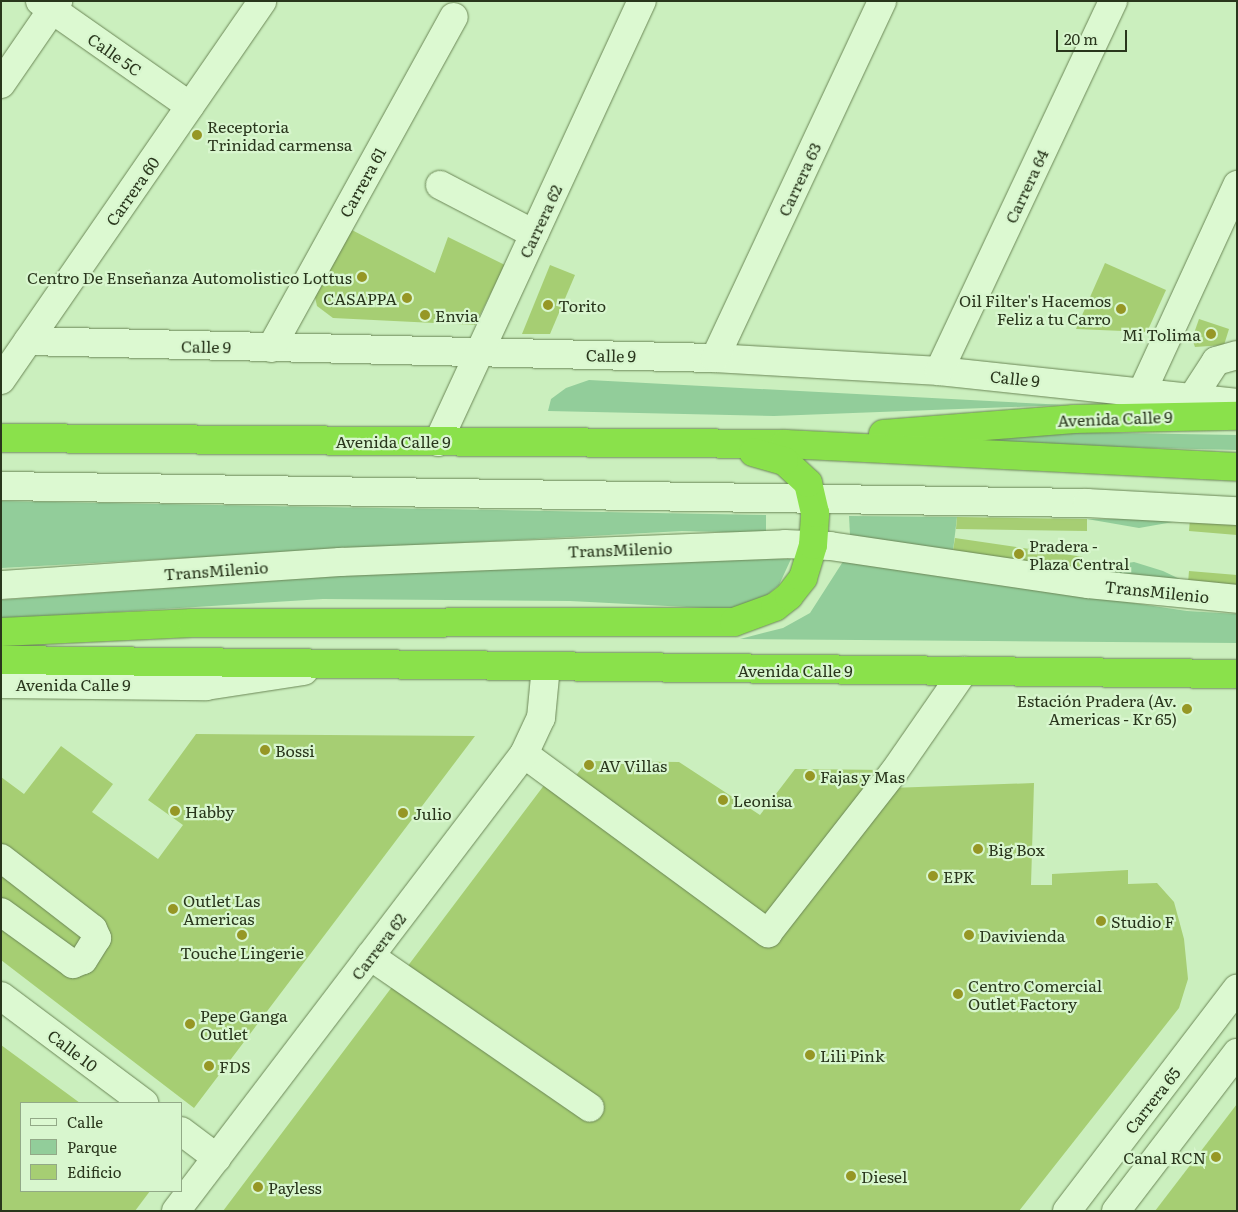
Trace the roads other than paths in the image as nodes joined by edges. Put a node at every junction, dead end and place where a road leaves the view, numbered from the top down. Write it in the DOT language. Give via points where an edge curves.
graph roads {
  1 [pos="262,1"];
  2 [pos="642,1"];
  3 [pos="882,1"];
  4 [pos="1113,1"];
  5 [pos="50,4"];
  6 [pos="454,17"];
  7 [pos="1,84"];
  8 [pos="190,106"];
  9 [pos="440,185"];
  10 [pos="1237,185"];
  11 [pos="534,234"];
  12 [pos="28,341"];
  13 [pos="271,348"];
  14 [pos="479,352"];
  15 [pos="1237,355"];
  16 [pos="715,358"];
  17 [pos="939,371"];
  18 [pos="1,380"];
  19 [pos="1142,392"];
  20 [pos="1192,398"];
  21 [pos="1237,403"];
  22 [pos="1237,416"];
  23 [pos="1,438"];
  24 [pos="438,442"];
  25 [pos="692,443"];
  26 [pos="784,444"];
  27 [pos="1237,467"];
  28 [pos="1,486"];
  29 [pos="813,498"];
  30 [pos="1237,511"];
  31 [pos="813,545"];
  32 [pos="1,585"];
  33 [pos="1237,599"];
  34 [pos="1,632"];
  35 [pos="1,660"];
  36 [pos="353,664"];
  37 [pos="546,666"];
  38 [pos="964,671"];
  39 [pos="1237,674"];
  40 [pos="1,684"];
  41 [pos="524,754"];
  42 [pos="1,858"];
  43 [pos="1,912"];
  44 [pos="370,956"];
  45 [pos="1237,989"];
  46 [pos="1,996"];
  47 [pos="1236,1056"];
  48 [pos="143,1102"];
  49 [pos="590,1108"];
  50 [pos="182,1132"];
  51 [pos="216,1158"];
  52 [pos="176,1211"];
  53 [pos="1067,1211"];
  54 [pos="1116,1211"];
  1 -- 8 [label="street, Carrera 60"];
  2 -- 11 [label="street, Carrera 62"];
  3 -- 16 [label="street, Carrera 63"];
  4 -- 17 [label="street, Carrera 64"];
  5 -- 7 [label="street"];
  5 -- 8 [label="street, Calle 5C"];
  6 -- 13 [label="street, Carrera 61"];
  8 -- 12 [label="street, Carrera 60"];
  9 -- 11 [label="street"];
  10 -- 19 [label="street"];
  11 -- 14 [label="street, Carrera 62"];
  12 -- 13 [label="street, Calle 9"];
  12 -- 18 [label="street, Carrera 60"];
  13 -- 14 [label="street, Calle 9"];
  14 -- 16 [label="street, Calle 9"];
  14 -- 24 [label="street, Carrera 62"];
  15 -- 20 [label="street" via="1216,361"];
  16 -- 17 [label="street, Calle 9"];
  17 -- 19 [label="street, Calle 9"];
  19 -- 20 [label="street, Calle 9"];
  20 -- 21 [label="street, Calle 9"];
  22 -- 26 [label="highway, Avenida Calle 9" via="1074,419"];
  23 -- 24 [label="highway, Avenida Calle 9"];
  24 -- 25 [label="highway, Avenida Calle 9"];
  25 -- 26 [label="highway, Avenida Calle 9"];
  25 -- 29 [label="highway" via="784,461 808,483"];
  26 -- 27 [label="highway, Avenida Calle 9"];
  28 -- 29 [label="street"];
  29 -- 30 [label="street"];
  29 -- 31 [label="highway"];
  31 -- 32 [label="street, TransMilenio" via="340,562"];
  31 -- 33 [label="street, TransMilenio" via="1088,584"];
  31 -- 34 [label="highway" via="803,578 790,596 775,607 734,622 201,623"];
  35 -- 36 [label="highway, Avenida Calle 9"];
  36 -- 37 [label="highway, Avenida Calle 9"];
  36 -- 40 [label="street, Avenida Calle 9" via="206,686"];
  37 -- 38 [label="highway, Avenida Calle 9"];
  37 -- 41 [label="street, Carrera 62" via="542,718"];
  38 -- 39 [label="highway, Avenida Calle 9"];
  38 -- 41 [label="street" via="894,772 768,932"];
  41 -- 44 [label="street, Carrera 62"];
  42 -- 43 [label="street" via="93,929 97,938 82,960 73,964"];
  44 -- 49 [label="street"];
  44 -- 51 [label="street, Carrera 62"];
  45 -- 53 [label="street, Carrera 65"];
  46 -- 48 [label="street, Calle 10"];
  47 -- 54 [label="street"];
  50 -- 51 [label="street"];
  51 -- 52 [label="street, Carrera 62"];
}
